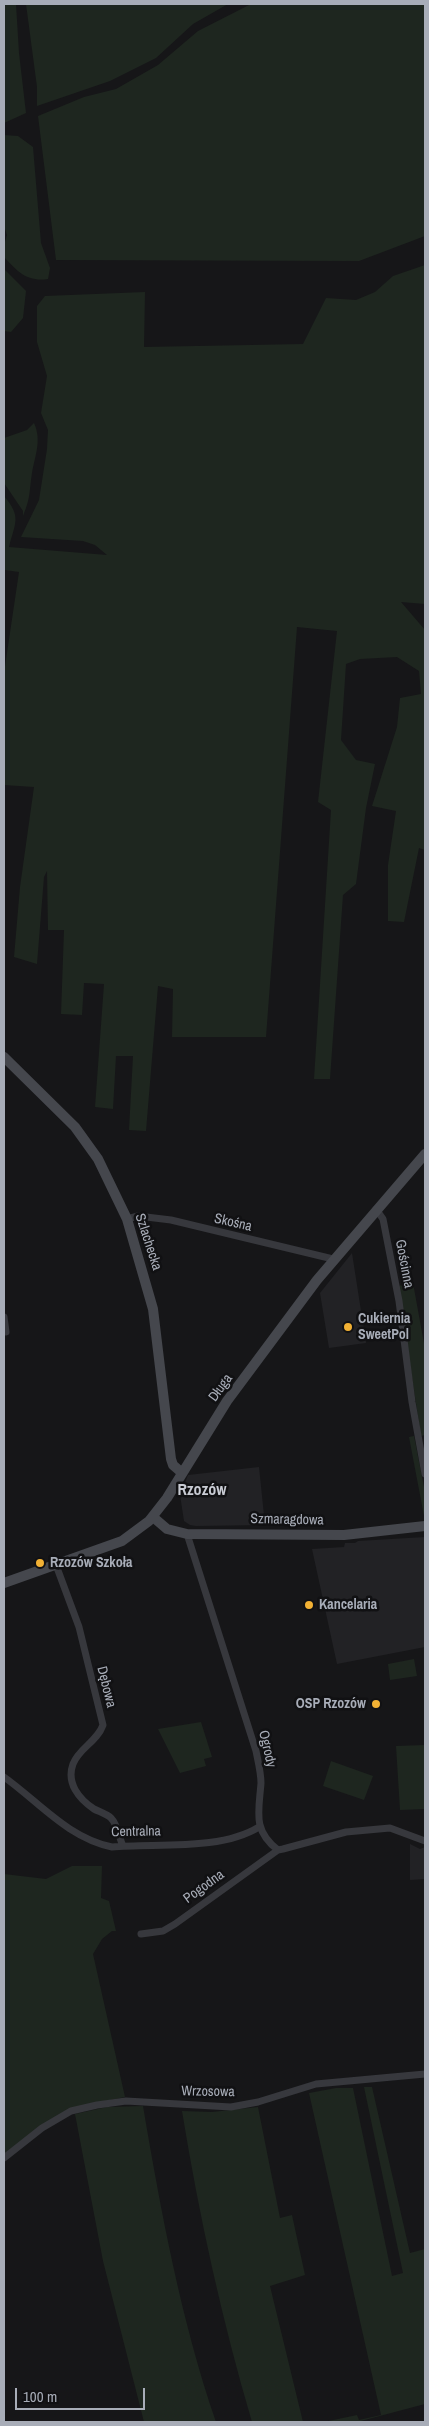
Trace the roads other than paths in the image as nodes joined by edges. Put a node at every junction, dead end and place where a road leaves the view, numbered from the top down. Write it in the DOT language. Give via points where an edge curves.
graph roads {
  1 [pos="4,1057"];
  2 [pos="425,1154"];
  3 [pos="376,1209"];
  4 [pos="128,1220"];
  5 [pos="333,1259"];
  6 [pos="4,1317"];
  7 [pos="6,1332"];
  8 [pos="181,1472"];
  9 [pos="425,1474"];
  10 [pos="153,1517"];
  11 [pos="425,1526"];
  12 [pos="187,1534"];
  13 [pos="56,1565"];
  14 [pos="4,1583"];
  15 [pos="4,1777"];
  16 [pos="259,1828"];
  17 [pos="425,1841"];
  18 [pos="123,1846"];
  19 [pos="278,1850"];
  20 [pos="141,1934"];
  21 [pos="425,2074"];
  22 [pos="4,2158"];
  1 -- 4 [label="street, Szlachecka" via="75,1127 98,1159"];
  2 -- 3 [label="street, Długa"];
  3 -- 5 [label="street, Długa"];
  3 -- 9 [label="street, Gościnna" via="383,1219 399,1301"];
  4 -- 5 [label="street, Skośna" via="138,1216 171,1220"];
  4 -- 8 [label="street, Szlachecka" via="153,1309 171,1459"];
  5 -- 8 [label="street, Długa" via="227,1401"];
  6 -- 7 [label="street"];
  8 -- 10 [label="street, Długa"];
  10 -- 12 [label="street, Szmaragdowa" via="167,1529"];
  10 -- 13 [label="street, Długa" via="122,1541"];
  11 -- 12 [label="street, Szmaragdowa" via="344,1535"];
  12 -- 16 [label="street, Ogrody" via="256,1752 261,1781"];
  13 -- 14 [label="street, Długa"];
  13 -- 18 [label="street, Dębowa" via="79,1627 103,1725 97,1738 76,1758 70,1774 71,1782 88,1805 115,1823"];
  15 -- 18 [label="street, Centralna" via="61,1824 97,1844"];
  16 -- 18 [label="street, Centralna" via="221,1841"];
  16 -- 19 [label="street"];
  17 -- 19 [label="street" via="390,1828 346,1832"];
  19 -- 20 [label="street, Pogodna" via="175,1924 158,1932"];
  21 -- 22 [label="street, Wrzosowa" via="316,2084 232,2107 126,2101 97,2105 71,2111 56,2119"];
}
